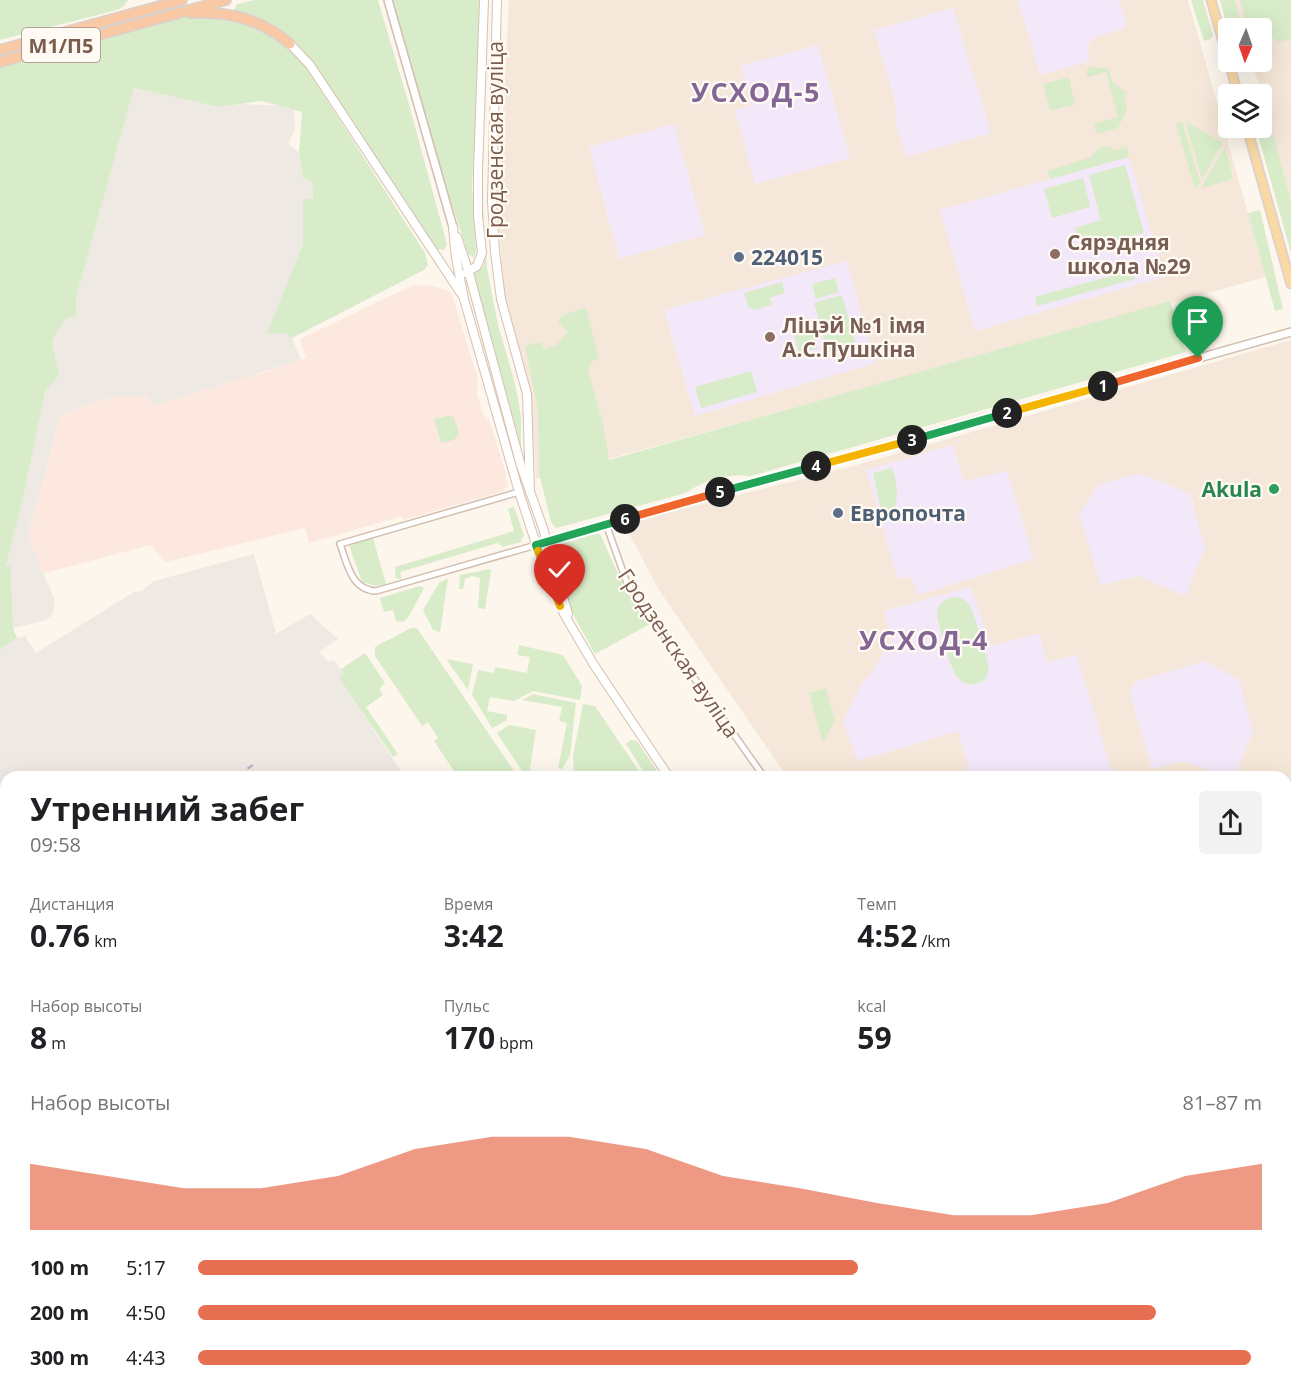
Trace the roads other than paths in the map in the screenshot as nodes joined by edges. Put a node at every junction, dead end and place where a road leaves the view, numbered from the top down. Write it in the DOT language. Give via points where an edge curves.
graph roads {
  1 [pos="182,0"];
  2 [pos="226,0"];
  3 [pos="388,0"];
  4 [pos="484,0"];
  5 [pos="497,0"];
  6 [pos="1211,0"];
  7 [pos="168,15"];
  8 [pos="290,44"];
  9 [pos="0,50"];
  10 [pos="2,62"];
  11 [pos="1235,84"];
  12 [pos="1250,138"];
  13 [pos="453,227"];
  14 [pos="469,273"];
  15 [pos="460,275"];
  16 [pos="1291,284"];
  17 [pos="464,299"];
  18 [pos="1291,332"];
  19 [pos="519,492"];
  20 [pos="530,492"];
  21 [pos="606,524"];
  22 [pos="546,541"];
  23 [pos="536,545"];
  24 [pos="572,627"];
  25 [pos="665,771"];
  26 [pos="760,771"];
  1 -- 9 [label="highway, М1/П5"];
  2 -- 7 [label="highway, М1/П5"];
  3 -- 13 [label="street, Гродзенская вуліца"];
  4 -- 14 [label="main road, Гродзенская вуліца" via="478,170 482,253"];
  5 -- 20 [label="main road, Гродзенская вуліца" via="492,201 495,252 501,298 527,394"];
  6 -- 11 [label="main road"];
  7 -- 8 [label="highway" via="237,15 266,27"];
  7 -- 10 [label="highway, М1/П5"];
  8 -- 17 [label="main road" via="310,65"];
  9 -- 10 [label="highway"];
  12 -- 16 [label="main road"];
  13 -- 14 [label="main road, Гродзенская вуліца"];
  13 -- 15 [label="main road, Гродзенская вуліца"];
  14 -- 15 [label="main road"];
  14 -- 20 [label="main road, Гродзенская вуліца"];
  15 -- 17 [label="main road, Гродзенская вуліца"];
  17 -- 19 [label="main road, Гродзенская вуліца"];
  18 -- 21 [label="street"];
  19 -- 23 [label="main road, Гродзенская вуліца"];
  19 -- 23 [label="street" via="340,544 353,579 371,591"];
  20 -- 22 [label="main road, Гродзенская вуліца"];
  21 -- 22 [label="street"];
  21 -- 26 [label="street, Гродзенская вуліца" via="627,583"];
  22 -- 23 [label="street"];
  22 -- 24 [label="main road, Гродзенская вуліца"];
  23 -- 24 [label="main road, Гродзенская вуліца"];
  24 -- 25 [label="main road, Гродзенская вуліца"];
}
